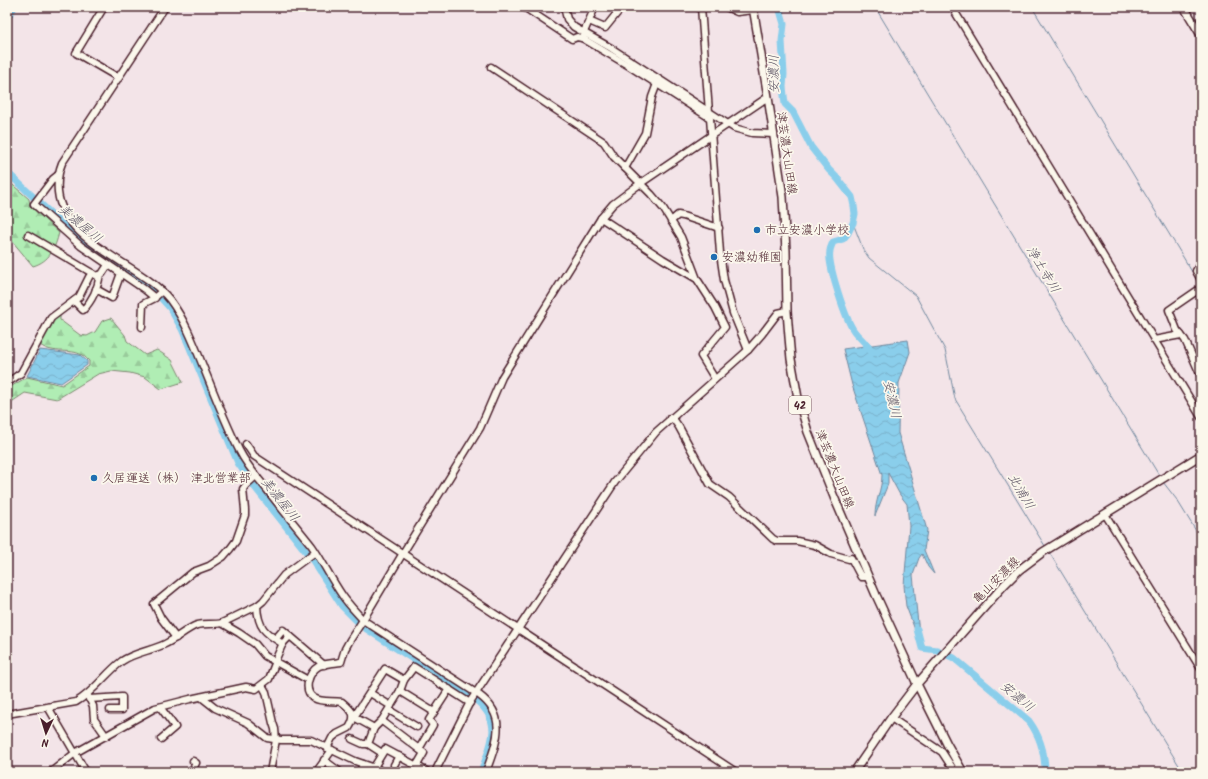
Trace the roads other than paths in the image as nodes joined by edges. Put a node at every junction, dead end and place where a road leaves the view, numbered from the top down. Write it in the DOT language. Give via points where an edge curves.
graph roads {
  1 [pos="104,7"];
  2 [pos="165,7"];
  3 [pos="524,7"];
  4 [pos="564,7"];
  5 [pos="595,7"];
  6 [pos="622,7"];
  7 [pos="701,7"];
  8 [pos="726,7"];
  9 [pos="952,7"];
  10 [pos="1184,7"];
  11 [pos="753,9"];
  12 [pos="589,20"];
  13 [pos="584,34"];
  14 [pos="1201,35"];
  15 [pos="491,67"];
  16 [pos="119,78"];
  17 [pos="658,81"];
  18 [pos="768,98"];
  19 [pos="710,114"];
  20 [pos="728,124"];
  21 [pos="773,134"];
  22 [pos="712,136"];
  23 [pos="625,168"];
  24 [pos="58,175"];
  25 [pos="641,183"];
  26 [pos="601,218"];
  27 [pos="671,220"];
  28 [pos="719,228"];
  29 [pos="28,235"];
  30 [pos="1201,262"];
  31 [pos="108,265"];
  32 [pos="92,273"];
  33 [pos="121,273"];
  34 [pos="100,275"];
  35 [pos="697,279"];
  36 [pos="1201,280"];
  37 [pos="1201,288"];
  38 [pos="96,289"];
  39 [pos="162,291"];
  40 [pos="155,298"];
  41 [pos="74,301"];
  42 [pos="787,311"];
  43 [pos="142,327"];
  44 [pos="1181,335"];
  45 [pos="1154,340"];
  46 [pos="748,350"];
  47 [pos="1201,376"];
  48 [pos="715,379"];
  49 [pos="7,383"];
  50 [pos="1201,417"];
  51 [pos="670,418"];
  52 [pos="239,450"];
  53 [pos="1201,455"];
  54 [pos="254,478"];
  55 [pos="1105,514"];
  56 [pos="403,553"];
  57 [pos="312,554"];
  58 [pos="868,577"];
  59 [pos="257,606"];
  60 [pos="363,621"];
  61 [pos="222,623"];
  62 [pos="519,629"];
  63 [pos="278,636"];
  64 [pos="290,636"];
  65 [pos="176,638"];
  66 [pos="282,644"];
  67 [pos="275,661"];
  68 [pos="324,665"];
  69 [pos="1201,669"];
  70 [pos="308,680"];
  71 [pos="404,680"];
  72 [pos="917,684"];
  73 [pos="262,685"];
  74 [pos="449,689"];
  75 [pos="400,691"];
  76 [pos="370,693"];
  77 [pos="475,694"];
  78 [pos="88,697"];
  79 [pos="201,697"];
  80 [pos="470,702"];
  81 [pos="48,706"];
  82 [pos="160,707"];
  83 [pos="390,708"];
  84 [pos="110,710"];
  85 [pos="434,712"];
  86 [pos="7,714"];
  87 [pos="354,717"];
  88 [pos="891,718"];
  89 [pos="382,721"];
  90 [pos="417,727"];
  91 [pos="374,728"];
  92 [pos="106,736"];
  93 [pos="161,739"];
  94 [pos="352,739"];
  95 [pos="276,740"];
  96 [pos="368,744"];
  97 [pos="329,749"];
  98 [pos="419,749"];
  99 [pos="75,753"];
  100 [pos="382,753"];
  101 [pos="399,756"];
  102 [pos="324,760"];
  103 [pos="193,761"];
  104 [pos="363,764"];
  105 [pos="394,765"];
  106 [pos="417,765"];
  107 [pos="374,767"];
  108 [pos="51,772"];
  109 [pos="86,772"];
  110 [pos="188,772"];
  111 [pos="270,772"];
  112 [pos="313,772"];
  113 [pos="340,772"];
  114 [pos="360,772"];
  115 [pos="381,772"];
  116 [pos="428,772"];
  117 [pos="435,772"];
  118 [pos="486,772"];
  119 [pos="736,772"];
  120 [pos="854,772"];
  121 [pos="955,772"];
  122 [pos="964,772"];
  1 -- 16 [label="street" via="76,53"];
  2 -- 16 [label="street"];
  3 -- 13 [label="street" via="572,39"];
  4 -- 13 [label="street" via="569,22"];
  5 -- 12 [label="street"];
  6 -- 12 [label="street" via="605,28"];
  7 -- 19 [label="street"];
  8 -- 11 [label="street" via="737,12"];
  9 -- 45 [label="street"];
  10 -- 14 [label="main road"];
  11 -- 18 [label="main road, 津芸濃大山田線 / 42"];
  12 -- 13 [label="street"];
  13 -- 17 [label="street"];
  15 -- 23 [label="street" via="601,140"];
  16 -- 24 [label="street" via="62,163"];
  17 -- 19 [label="street"];
  17 -- 23 [label="street" via="646,130"];
  18 -- 20 [label="street"];
  18 -- 21 [label="main road, 津芸濃大山田線 / 42"];
  19 -- 20 [label="street"];
  19 -- 22 [label="street"];
  20 -- 21 [label="street" via="758,134"];
  20 -- 22 [label="street"];
  21 -- 42 [label="main road, 津芸濃大山田線 / 42" via="783,197"];
  22 -- 25 [label="street"];
  22 -- 28 [label="street"];
  23 -- 25 [label="street"];
  24 -- 31 [label="street" via="34,204 76,242"];
  24 -- 39 [label="street" via="61,209 68,219 100,248"];
  25 -- 26 [label="street" via="613,204"];
  25 -- 27 [label="street"];
  26 -- 35 [label="street"];
  26 -- 56 [label="street" via="502,377 480,428"];
  27 -- 28 [label="street" via="678,215"];
  27 -- 35 [label="street" via="681,237"];
  28 -- 46 [label="street" via="724,280 733,313"];
  29 -- 32 [label="street"];
  30 -- 36 [label="street" via="1196,271"];
  31 -- 33 [label="street"];
  31 -- 34 [label="street"];
  32 -- 34 [label="street"];
  32 -- 41 [label="street" via="79,297"];
  33 -- 38 [label="street" via="112,298"];
  33 -- 40 [label="street"];
  34 -- 38 [label="street"];
  35 -- 48 [label="street" via="725,327 701,356"];
  37 -- 44 [label="street" via="1169,310"];
  38 -- 41 [label="street" via="88,306 83,310"];
  39 -- 40 [label="street"];
  39 -- 52 [label="street" via="182,317"];
  40 -- 43 [label="street" via="143,304"];
  41 -- 49 [label="street" via="51,318 22,373"];
  42 -- 46 [label="street" via="778,313"];
  42 -- 58 [label="main road, 津芸濃大山田線 / 42" via="791,359 798,398 808,432"];
  44 -- 45 [label="street"];
  44 -- 47 [label="street"];
  45 -- 50 [label="street"];
  46 -- 48 [label="street"];
  48 -- 51 [label="street"];
  51 -- 58 [label="street" via="679,427 712,486 729,497 773,539 815,545 831,554 851,558 861,576"];
  51 -- 62 [label="street" via="651,437 615,482"];
  52 -- 54 [label="street"];
  52 -- 56 [label="street" via="246,441 254,456"];
  53 -- 55 [label="main road, 亀山安濃線"];
  54 -- 57 [label="street"];
  54 -- 65 [label="street" via="243,489 245,515 236,541 230,549 209,566 193,572 154,604"];
  55 -- 69 [label="street"];
  55 -- 72 [label="main road, 亀山安濃線" via="1019,570"];
  56 -- 60 [label="street"];
  56 -- 62 [label="street"];
  57 -- 59 [label="street" via="284,575"];
  57 -- 60 [label="street"];
  58 -- 72 [label="main road, 津芸濃大山田線 / 42"];
  59 -- 61 [label="street"];
  59 -- 66 [label="street" via="261,628"];
  60 -- 68 [label="street" via="345,649 341,662"];
  60 -- 77 [label="street"];
  61 -- 65 [label="street" via="198,625"];
  61 -- 67 [label="street" via="240,633 255,644 265,656"];
  62 -- 77 [label="street"];
  62 -- 119 [label="street"];
  63 -- 64 [label="street" via="283,630"];
  64 -- 66 [label="street"];
  64 -- 68 [label="street"];
  65 -- 78 [label="street" via="123,661"];
  66 -- 67 [label="street"];
  67 -- 70 [label="street"];
  67 -- 73 [label="street" via="269,679"];
  68 -- 70 [label="street" via="315,669"];
  70 -- 87 [label="street" via="308,689 312,697 322,701 342,702"];
  71 -- 74 [label="street" via="414,667"];
  71 -- 75 [label="street"];
  71 -- 76 [label="street" via="385,669"];
  72 -- 88 [label="main road, 亀山安濃線"];
  72 -- 122 [label="main road, 津芸濃大山田線 / 42" via="946,744"];
  73 -- 79 [label="street" via="256,689 246,688"];
  73 -- 95 [label="street" via="276,729"];
  74 -- 80 [label="street"];
  74 -- 85 [label="street"];
  75 -- 83 [label="street"];
  75 -- 85 [label="street"];
  76 -- 83 [label="street"];
  76 -- 87 [label="street"];
  77 -- 80 [label="street"];
  77 -- 118 [label="street" via="485,699 492,708 498,725 498,738"];
  78 -- 81 [label="street" via="76,702"];
  78 -- 84 [label="street" via="122,698 122,710"];
  78 -- 92 [label="street" via="93,706 94,719"];
  79 -- 82 [label="street"];
  79 -- 95 [label="street" via="215,708 248,723 266,738"];
  80 -- 117 [label="street"];
  81 -- 86 [label="street"];
  81 -- 99 [label="street"];
  82 -- 92 [label="street"];
  82 -- 93 [label="street" via="175,728"];
  83 -- 89 [label="street"];
  83 -- 90 [label="street"];
  85 -- 98 [label="street" via="429,720 433,725"];
  87 -- 91 [label="street"];
  87 -- 97 [label="street" via="349,728 332,738"];
  88 -- 120 [label="main road, 亀山安濃線"];
  88 -- 121 [label="street" via="942,752"];
  89 -- 91 [label="street"];
  89 -- 98 [label="street"];
  91 -- 96 [label="street"];
  92 -- 99 [label="street"];
  94 -- 96 [label="street"];
  95 -- 97 [label="street" via="311,740"];
  95 -- 111 [label="street"];
  96 -- 100 [label="street"];
  97 -- 102 [label="street"];
  97 -- 104 [label="street"];
  98 -- 106 [label="street" via="424,752"];
  99 -- 108 [label="street"];
  99 -- 109 [label="street"];
  100 -- 101 [label="street" via="385,749"];
  100 -- 107 [label="street"];
  101 -- 105 [label="street"];
  101 -- 106 [label="street"];
  102 -- 112 [label="street"];
  102 -- 113 [label="street"];
  103 -- 110 [label="street" via="196,763 194,768"];
  104 -- 107 [label="street"];
  104 -- 114 [label="street"];
  106 -- 116 [label="street"];
  107 -- 115 [label="street"];
}
